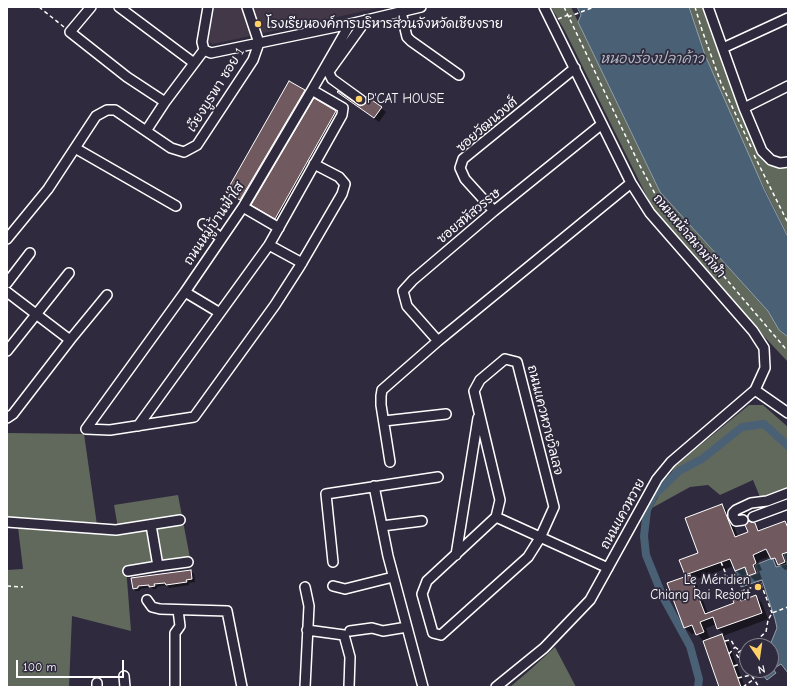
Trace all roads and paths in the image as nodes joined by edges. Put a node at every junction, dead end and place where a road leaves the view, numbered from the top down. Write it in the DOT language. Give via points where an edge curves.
graph roads {
  1 [pos="39,7"];
  2 [pos="91,7"];
  3 [pos="119,7"];
  4 [pos="208,7"];
  5 [pos="246,7"];
  6 [pos="421,7"];
  7 [pos="544,7"];
  8 [pos="564,7"];
  9 [pos="594,7"];
  10 [pos="708,7"];
  11 [pos="401,12"];
  12 [pos="568,16"];
  13 [pos="788,18"];
  14 [pos="366,20"];
  15 [pos="552,22"];
  16 [pos="350,24"];
  17 [pos="70,32"];
  18 [pos="259,43"];
  19 [pos="723,48"];
  20 [pos="204,50"];
  21 [pos="194,63"];
  22 [pos="575,68"];
  23 [pos="459,75"];
  24 [pos="788,86"];
  25 [pos="312,90"];
  26 [pos="361,100"];
  27 [pos="165,102"];
  28 [pos="744,108"];
  29 [pos="602,124"];
  30 [pos="146,132"];
  31 [pos="75,148"];
  32 [pos="788,162"];
  33 [pos="314,164"];
  34 [pos="631,183"];
  35 [pos="176,206"];
  36 [pos="243,207"];
  37 [pos="494,211"];
  38 [pos="202,224"];
  39 [pos="279,228"];
  40 [pos="221,238"];
  41 [pos="7,239"];
  42 [pos="270,245"];
  43 [pos="30,253"];
  44 [pos="302,263"];
  45 [pos="69,274"];
  46 [pos="7,283"];
  47 [pos="7,292"];
  48 [pos="185,292"];
  49 [pos="107,295"];
  50 [pos="220,313"];
  51 [pos="37,314"];
  52 [pos="70,340"];
  53 [pos="438,341"];
  54 [pos="788,348"];
  55 [pos="7,351"];
  56 [pos="755,390"];
  57 [pos="479,413"];
  58 [pos="788,413"];
  59 [pos="446,414"];
  60 [pos="7,418"];
  61 [pos="384,421"];
  62 [pos="138,426"];
  63 [pos="390,462"];
  64 [pos="438,477"];
  65 [pos="374,486"];
  66 [pos="788,493"];
  67 [pos="788,504"];
  68 [pos="496,517"];
  69 [pos="752,517"];
  70 [pos="180,520"];
  71 [pos="743,520"];
  72 [pos="422,521"];
  73 [pos="7,522"];
  74 [pos="151,525"];
  75 [pos="382,526"];
  76 [pos="540,538"];
  77 [pos="456,555"];
  78 [pos="188,562"];
  79 [pos="333,562"];
  80 [pos="721,562"];
  81 [pos="158,566"];
  82 [pos="608,568"];
  83 [pos="128,570"];
  84 [pos="393,577"];
  85 [pos="7,586"];
  86 [pos="333,586"];
  87 [pos="23,587"];
  88 [pos="305,587"];
  89 [pos="147,600"];
  90 [pos="788,607"];
  91 [pos="178,610"];
  92 [pos="772,613"];
  93 [pos="408,627"];
  94 [pos="307,630"];
  95 [pos="350,631"];
  96 [pos="759,638"];
  97 [pos="725,641"];
  98 [pos="735,647"];
  99 [pos="739,650"];
  100 [pos="729,654"];
  101 [pos="739,664"];
  102 [pos="734,666"];
  103 [pos="124,676"];
  104 [pos="754,679"];
  105 [pos="125,687"];
  106 [pos="175,687"];
  107 [pos="242,687"];
  108 [pos="305,687"];
  109 [pos="349,687"];
  110 [pos="423,687"];
  111 [pos="496,687"];
  112 [pos="743,687"];
  113 [pos="759,687"];
  1 -- 17 [label="path"];
  2 -- 17 [label="street"];
  3 -- 21 [label="street"];
  4 -- 20 [label="street" via="202,42"];
  5 -- 18 [label="street"];
  6 -- 11 [label="street, เวียงบูรพา ซอย 1"];
  7 -- 15 [label="street, ถนนหน้าสนามกีฬา"];
  8 -- 12 [label="path"];
  9 -- 12 [label="path"];
  10 -- 19 [label="street"];
  11 -- 14 [label="street, เวียงบูรพา ซอย 1"];
  11 -- 23 [label="street" via="407,37"];
  12 -- 15 [label="path"];
  12 -- 54 [label="path" via="660,203 785,348"];
  13 -- 19 [label="street"];
  14 -- 16 [label="street, เวียงบูรพา ซอย 1"];
  14 -- 26 [label="street" via="329,73 332,79"];
  15 -- 22 [label="street, ถนนหน้าสนามกีฬา"];
  16 -- 18 [label="street, เวียงบูรพา ซอย 1"];
  16 -- 25 [label="street, ถนนหมู่บ้านฟ้าใส"];
  17 -- 27 [label="street" via="127,77"];
  18 -- 20 [label="street" via="211,53"];
  18 -- 30 [label="street, เวียงบูรพา ซอย 1" via="254,60 197,145 184,152 171,148"];
  19 -- 28 [label="street"];
  20 -- 21 [label="street"];
  21 -- 27 [label="street"];
  22 -- 29 [label="street, ถนนหน้าสนามกีฬา"];
  22 -- 37 [label="street, ซอยวัฒนวงศ์" via="463,159 460,168 465,179"];
  24 -- 28 [label="street"];
  25 -- 33 [label="street" via="343,108 342,115"];
  25 -- 36 [label="street, ถนนหมู่บ้านฟ้าใส"];
  27 -- 30 [label="street"];
  28 -- 32 [label="street" via="762,151 771,160"];
  29 -- 34 [label="street, ถนนหน้าสนามกีฬา"];
  29 -- 37 [label="street, ซอยสหัสวรรษ"];
  30 -- 31 [label="street, เวียงบูรพา ซอย 1" via="116,110 107,110 96,116"];
  31 -- 35 [label="street"];
  31 -- 41 [label="street, เวียงบูรพา ซอย 1" via="48,189"];
  33 -- 39 [label="street"];
  33 -- 44 [label="street" via="339,177 345,184 342,194"];
  34 -- 53 [label="street"];
  34 -- 56 [label="street, ถนนหน้าสนามกีฬา" via="650,213 753,331 764,348 765,368"];
  36 -- 39 [label="street"];
  36 -- 40 [label="street, ถนนหมู่บ้านฟ้าใส"];
  37 -- 53 [label="street, ซอยสหัสวรรษ" via="404,290 407,306"];
  38 -- 40 [label="street"];
  39 -- 42 [label="street"];
  40 -- 48 [label="street, ถนนหมู่บ้านฟ้าใส"];
  42 -- 44 [label="street"];
  42 -- 50 [label="street"];
  43 -- 46 [label="street"];
  44 -- 62 [label="street" via="275,305 194,417"];
  45 -- 51 [label="street"];
  47 -- 51 [label="street"];
  48 -- 50 [label="street"];
  48 -- 62 [label="street, ถนนหมู่บ้านฟ้าใส" via="86,429 110,430"];
  49 -- 52 [label="street"];
  50 -- 62 [label="street"];
  51 -- 52 [label="street"];
  51 -- 55 [label="street"];
  52 -- 60 [label="street" via="13,414"];
  53 -- 61 [label="street" via="382,390"];
  56 -- 58 [label="street"];
  56 -- 82 [label="street, ถนนแควหวาย" via="671,462 657,479"];
  57 -- 68 [label="street, ถนนแควหวายวิลเลจ" via="500,500"];
  57 -- 76 [label="street, ถนนแควหวายวิลเลจ" via="474,391 480,380 505,359 517,362 554,507"];
  57 -- 77 [label="street, ถนนแควหวายวิลเลจ"];
  59 -- 61 [label="street"];
  61 -- 63 [label="street"];
  64 -- 65 [label="street"];
  65 -- 75 [label="street"];
  65 -- 79 [label="street" via="326,494"];
  66 -- 71 [label="street" via="736,510 733,516 736,521"];
  67 -- 69 [label="street"];
  68 -- 76 [label="street"];
  68 -- 77 [label="street, ถนนแควหวายวิลเลจ"];
  70 -- 74 [label="street"];
  72 -- 75 [label="street"];
  73 -- 74 [label="street" via="116,530"];
  74 -- 81 [label="street"];
  75 -- 84 [label="street"];
  76 -- 77 [label="street, ถนนแควหวายวิลเลจ" via="528,557 441,635 433,633 422,594 426,581"];
  76 -- 82 [label="street"];
  78 -- 81 [label="street"];
  80 -- 92 [label="path" via="734,595 761,584"];
  81 -- 83 [label="street"];
  82 -- 111 [label="street, ถนนแควหวาย" via="590,600 580,611 544,648"];
  84 -- 86 [label="street" via="345,589"];
  84 -- 93 [label="street"];
  85 -- 87 [label="path"];
  88 -- 94 [label="street" via="309,606"];
  89 -- 91 [label="street" via="152,607"];
  90 -- 92 [label="path"];
  91 -- 106 [label="street" via="180,626 175,633"];
  91 -- 107 [label="street" via="227,611"];
  92 -- 96 [label="path" via="766,632"];
  93 -- 95 [label="street" via="383,631 372,628"];
  93 -- 110 [label="street"];
  94 -- 108 [label="street"];
  94 -- 109 [label="street" via="344,636 350,657"];
  97 -- 98 [label="path" via="731,640"];
  98 -- 99 [label="path"];
  98 -- 100 [label="path"];
  101 -- 102 [label="path"];
  103 -- 105 [label="street"];
  104 -- 112 [label="path"];
  104 -- 113 [label="path"];
}
